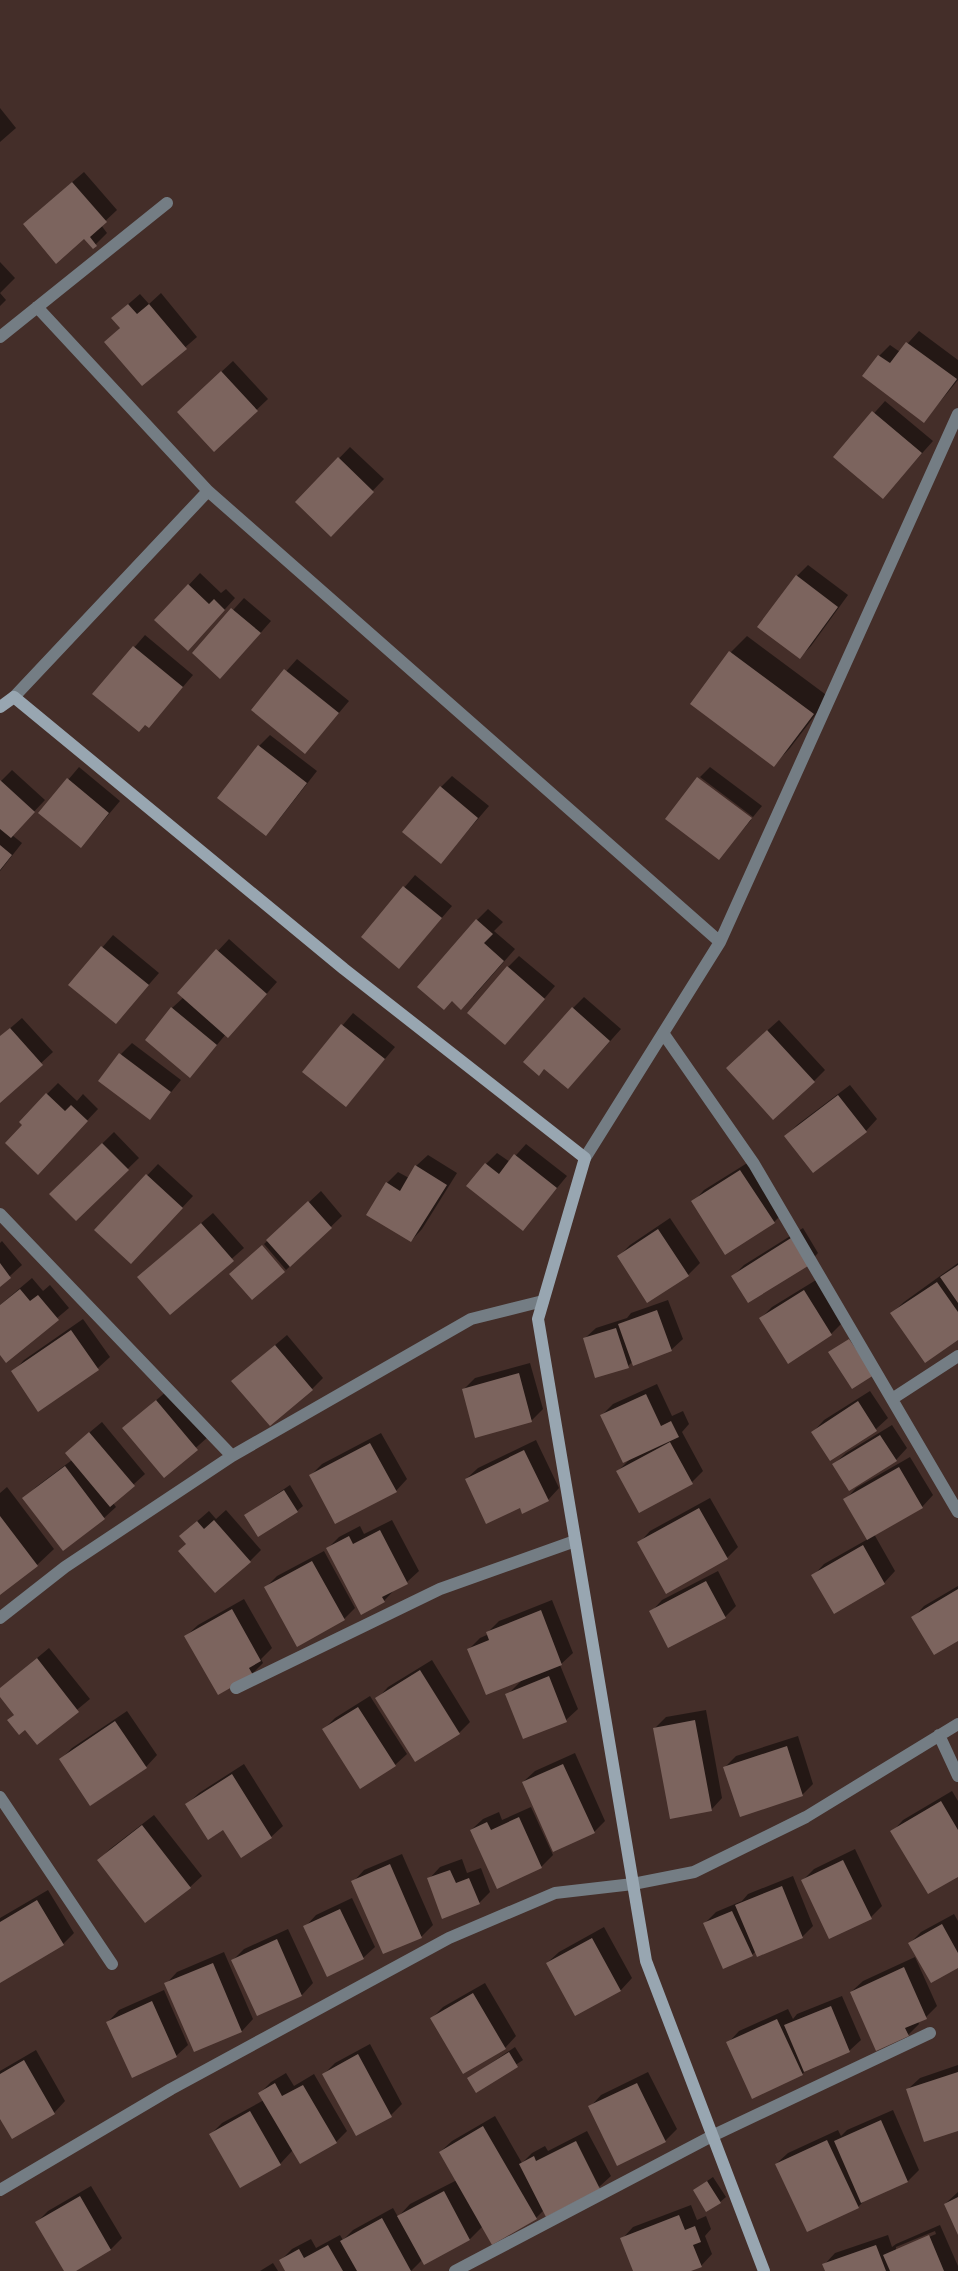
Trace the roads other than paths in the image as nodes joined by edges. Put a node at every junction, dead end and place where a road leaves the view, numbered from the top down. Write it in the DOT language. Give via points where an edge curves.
graph roads {
  1 [pos="167,203"];
  2 [pos="38,307"];
  3 [pos="0,337"];
  4 [pos="958,414"];
  5 [pos="208,491"];
  6 [pos="14,697"];
  7 [pos="0,707"];
  8 [pos="720,942"];
  9 [pos="663,1033"];
  10 [pos="585,1158"];
  11 [pos="0,1214"];
  12 [pos="543,1301"];
  13 [pos="958,1356"];
  14 [pos="892,1399"];
  15 [pos="232,1456"];
  16 [pos="958,1512"];
  17 [pos="575,1541"];
  18 [pos="0,1618"];
  19 [pos="236,1688"];
  20 [pos="958,1724"];
  21 [pos="939,1735"];
  22 [pos="958,1776"];
  23 [pos="0,1797"];
  24 [pos="633,1884"];
  25 [pos="112,1964"];
  26 [pos="930,2033"];
  27 [pos="712,2136"];
  28 [pos="0,2190"];
  29 [pos="455,2271"];
  30 [pos="764,2271"];
  1 -- 2 [label="street"];
  2 -- 3 [label="street"];
  2 -- 5 [label="street"];
  4 -- 8 [label="street"];
  5 -- 6 [label="street"];
  5 -- 8 [label="street"];
  6 -- 7 [label="street"];
  6 -- 10 [label="street" via="344,969"];
  8 -- 9 [label="street"];
  9 -- 10 [label="street"];
  9 -- 14 [label="street" via="754,1164"];
  10 -- 12 [label="street"];
  11 -- 15 [label="street"];
  12 -- 15 [label="street" via="471,1319"];
  12 -- 17 [label="street" via="538,1319"];
  13 -- 14 [label="street"];
  14 -- 16 [label="street"];
  15 -- 18 [label="street" via="65,1567"];
  17 -- 19 [label="street" via="440,1589"];
  17 -- 24 [label="street"];
  20 -- 21 [label="street"];
  21 -- 22 [label="street"];
  21 -- 24 [label="street" via="806,1817 704,1868"];
  23 -- 25 [label="street"];
  24 -- 27 [label="street" via="646,1961"];
  24 -- 28 [label="street" via="555,1893 449,1938 171,2089"];
  26 -- 27 [label="street"];
  27 -- 29 [label="street"];
  27 -- 30 [label="street"];
}
